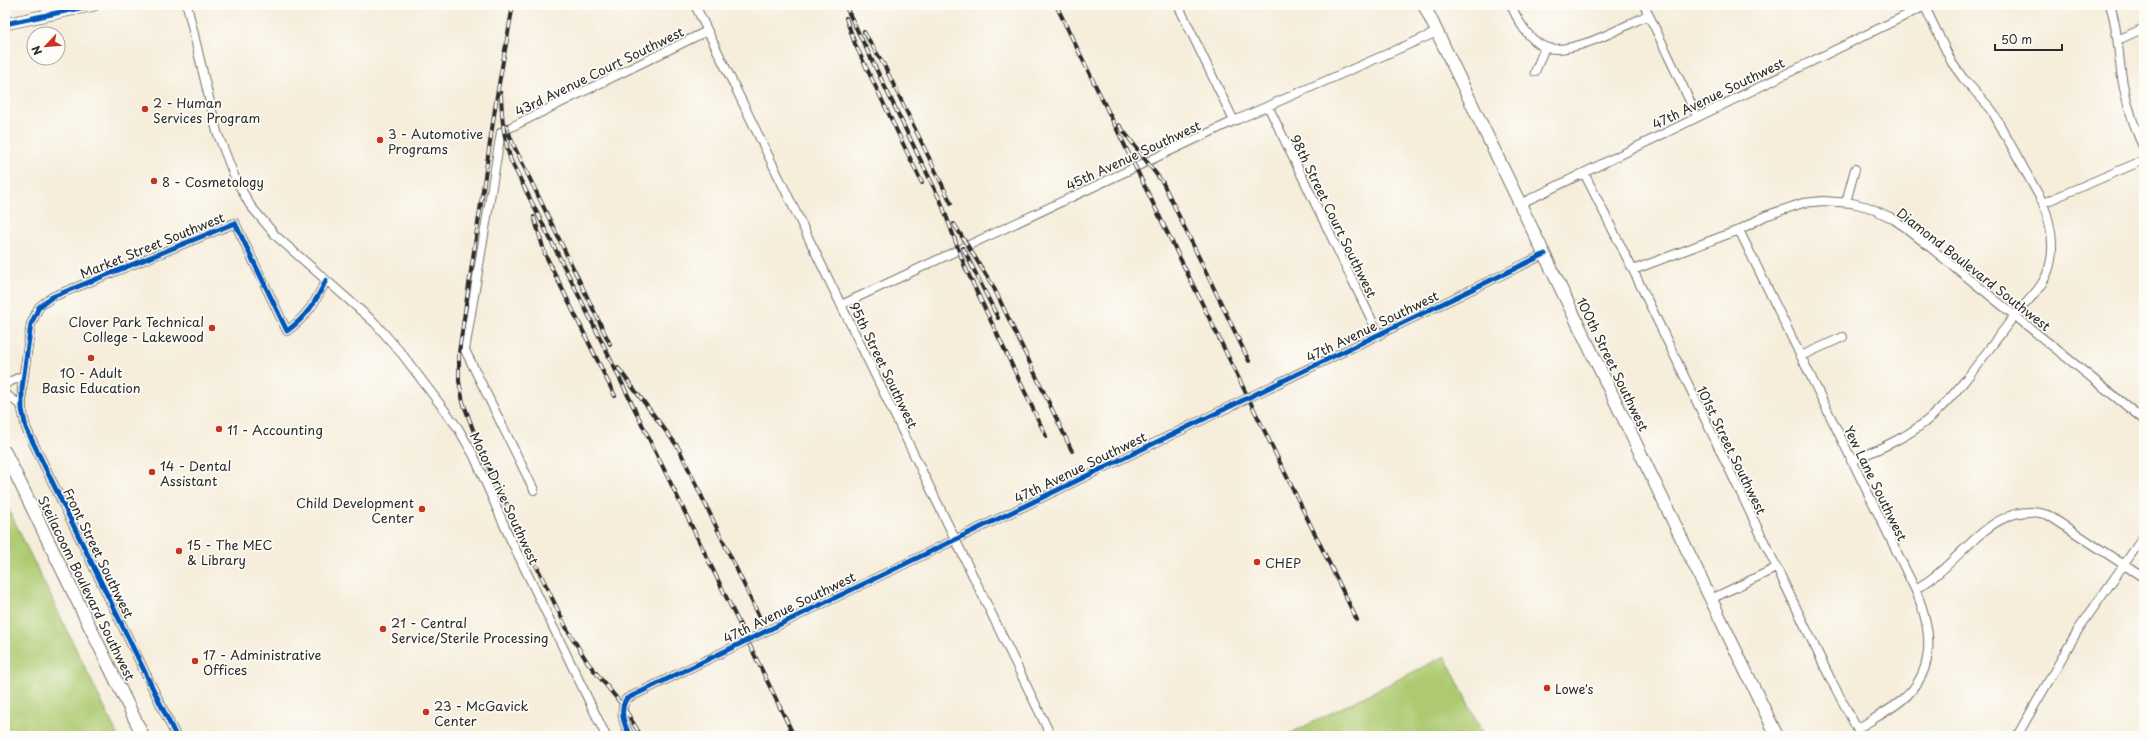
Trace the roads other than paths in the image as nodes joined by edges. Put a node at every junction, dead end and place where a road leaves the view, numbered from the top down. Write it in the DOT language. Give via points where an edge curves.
graph roads {
  1 [pos="94,5"];
  2 [pos="187,5"];
  3 [pos="695,5"];
  4 [pos="1178,5"];
  5 [pos="1424,5"];
  6 [pos="1511,5"];
  7 [pos="1644,5"];
  8 [pos="1925,5"];
  9 [pos="2110,5"];
  10 [pos="1648,15"];
  11 [pos="5,24"];
  12 [pos="2144,28"];
  13 [pos="708,31"];
  14 [pos="1437,32"];
  15 [pos="2118,40"];
  16 [pos="1546,47"];
  17 [pos="1535,72"];
  18 [pos="1268,106"];
  19 [pos="1697,116"];
  20 [pos="1234,121"];
  21 [pos="2144,149"];
  22 [pos="2144,160"];
  23 [pos="1855,169"];
  24 [pos="1584,173"];
  25 [pos="1846,202"];
  26 [pos="2043,203"];
  27 [pos="1520,204"];
  28 [pos="1739,230"];
  29 [pos="1545,254"];
  30 [pos="1633,270"];
  31 [pos="326,280"];
  32 [pos="841,305"];
  33 [pos="2014,316"];
  34 [pos="1379,335"];
  35 [pos="1842,337"];
  36 [pos="1801,356"];
  37 [pos="24,375"];
  38 [pos="5,384"];
  39 [pos="5,394"];
  40 [pos="22,406"];
  41 [pos="2144,420"];
  42 [pos="5,452"];
  43 [pos="1851,461"];
  44 [pos="534,490"];
  45 [pos="2144,536"];
  46 [pos="954,539"];
  47 [pos="2124,564"];
  48 [pos="1776,568"];
  49 [pos="2144,578"];
  50 [pos="1915,589"];
  51 [pos="1711,599"];
  52 [pos="1859,732"];
  53 [pos="143,736"];
  54 [pos="176,736"];
  55 [pos="606,736"];
  56 [pos="630,736"];
  57 [pos="1051,736"];
  58 [pos="1776,736"];
  59 [pos="2017,736"];
  1 -- 11 [label="street"];
  2 -- 31 [label="street, Motor Drive Southwest" via="217,132 234,178 250,204 276,236"];
  3 -- 13 [label="street, 95th Street Southwest"];
  4 -- 20 [label="street"];
  5 -- 14 [label="main road, 100th Street Southwest"];
  6 -- 16 [label="street" via="1524,30"];
  7 -- 10 [label="street"];
  8 -- 19 [label="street, 47th Avenue Southwest"];
  8 -- 26 [label="street" via="1952,63 1991,109"];
  9 -- 15 [label="street"];
  10 -- 16 [label="street" via="1589,43"];
  10 -- 19 [label="street"];
  12 -- 15 [label="street"];
  13 -- 32 [label="street, 95th Street Southwest"];
  13 -- 44 [label="street, 43rd Avenue Court Southwest" via="501,132 464,350"];
  14 -- 18 [label="street, 45th Avenue Southwest"];
  14 -- 27 [label="main road, 100th Street Southwest"];
  15 -- 21 [label="street" via="2128,105"];
  16 -- 17 [label="street"];
  18 -- 20 [label="street, 45th Avenue Southwest"];
  18 -- 34 [label="street, 98th Street Court Southwest"];
  19 -- 24 [label="street, 47th Avenue Southwest"];
  20 -- 32 [label="street, 45th Avenue Southwest"];
  22 -- 26 [label="street"];
  23 -- 25 [label="street"];
  24 -- 27 [label="street, 47th Avenue Southwest"];
  24 -- 30 [label="street, 101st Street Southwest"];
  25 -- 28 [label="street, Diamond Boulevard Southwest" via="1823,201 1803,204 1765,216"];
  25 -- 33 [label="street, Diamond Boulevard Southwest" via="1868,207 1890,217"];
  26 -- 33 [label="street" via="2052,237 2048,272 2036,291"];
  27 -- 29 [label="main road, 100th Street Southwest"];
  28 -- 30 [label="street, Diamond Boulevard Southwest"];
  28 -- 36 [label="street, Yew Lane Southwest"];
  29 -- 34 [label="street, 47th Avenue Southwest"];
  29 -- 51 [label="main road, 100th Street Southwest"];
  30 -- 48 [label="street, 101st Street Southwest"];
  31 -- 37 [label="street, Market Street Southwest" via="310,310 300,322 286,332 235,223 61,292 45,301 32,317"];
  31 -- 55 [label="street, Motor Drive Southwest" via="374,323 402,354 458,428 474,456 508,534"];
  32 -- 46 [label="street, 95th Street Southwest"];
  33 -- 41 [label="street, Diamond Boulevard Southwest"];
  33 -- 43 [label="street" via="1968,376 1930,417 1909,433"];
  34 -- 46 [label="street, 47th Avenue Southwest"];
  35 -- 36 [label="street"];
  36 -- 43 [label="street, Yew Lane Southwest"];
  37 -- 38 [label="street"];
  37 -- 40 [label="street, Front Street Southwest"];
  39 -- 40 [label="street"];
  40 -- 54 [label="street, Front Street Southwest" via="26,428"];
  42 -- 53 [label="main road, Steilacoom Boulevard Southwest"];
  43 -- 50 [label="street, Yew Lane Southwest"];
  45 -- 47 [label="street"];
  46 -- 56 [label="street, 47th Avenue Southwest" via="626,699 622,705 623,722"];
  46 -- 57 [label="street, 95th Street Southwest"];
  47 -- 49 [label="street"];
  47 -- 50 [label="street" via="2048,515 2040,512 2012,514 1995,522 1930,582"];
  47 -- 59 [label="street" via="2074,636"];
  48 -- 51 [label="street"];
  48 -- 52 [label="street, 101st Street Southwest"];
  50 -- 52 [label="street, Yew Lane Southwest" via="1925,613 1929,632 1927,656 1921,674 1902,700"];
  51 -- 58 [label="main road, 100th Street Southwest"];
}
